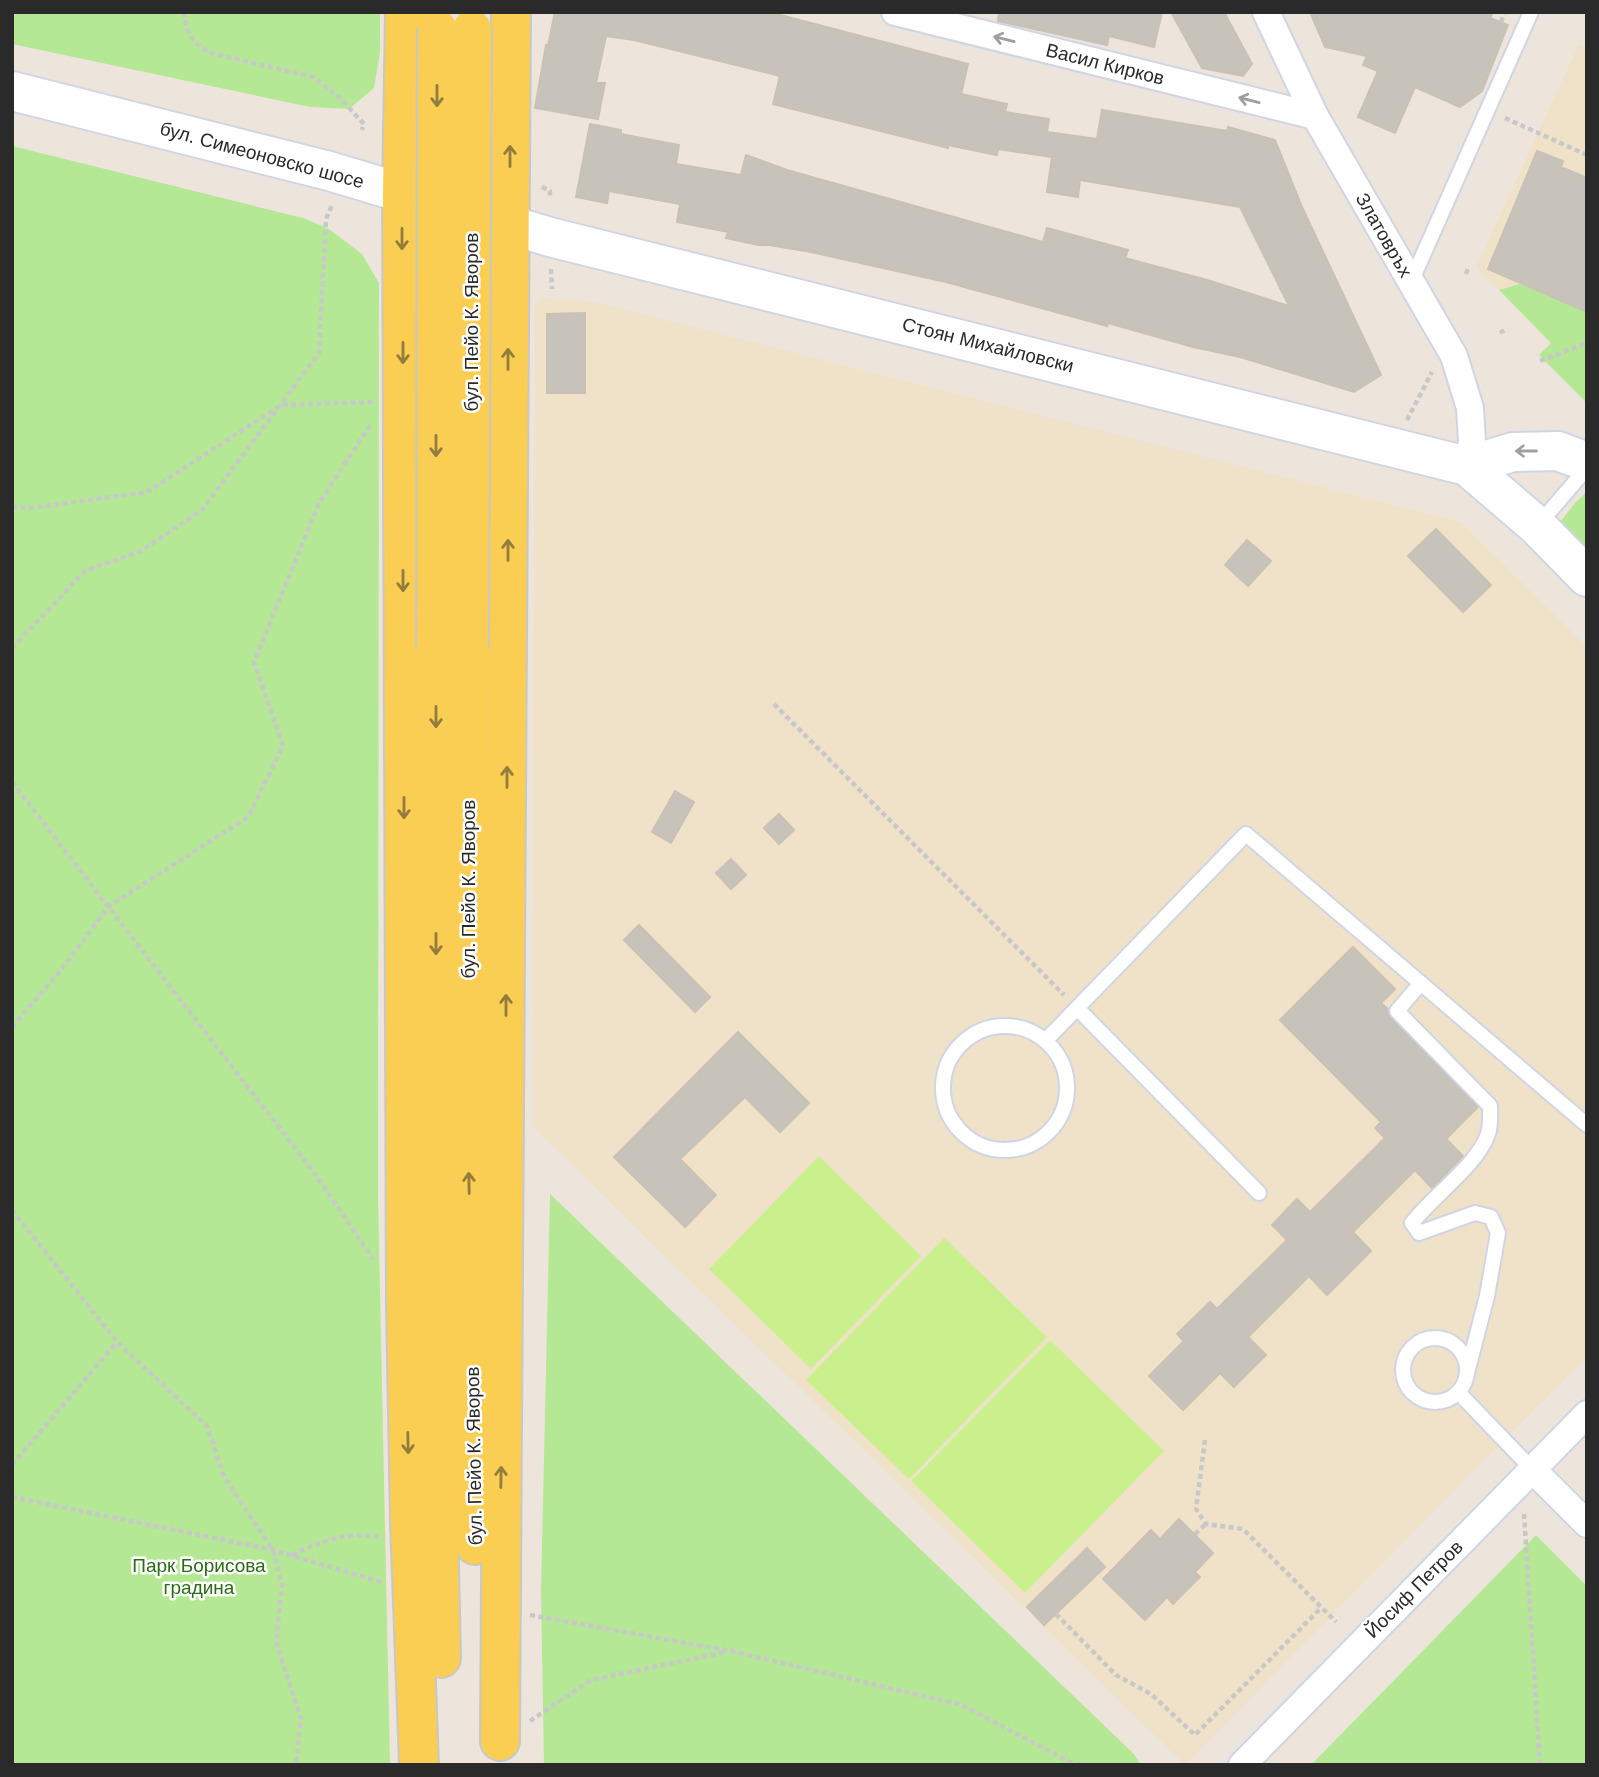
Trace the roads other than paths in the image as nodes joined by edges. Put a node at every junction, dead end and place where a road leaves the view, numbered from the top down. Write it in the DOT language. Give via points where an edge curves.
graph roads {
  1 [pos="511,12"];
  2 [pos="895,12"];
  3 [pos="1266,12"];
  4 [pos="1531,12"];
  5 [pos="445,19"];
  6 [pos="959,21"];
  7 [pos="12,91"];
  8 [pos="1315,116"];
  9 [pos="402,193"];
  10 [pos="509,225"];
  11 [pos="1411,282"];
  12 [pos="1587,461"];
  13 [pos="1466,466"];
  14 [pos="1587,468"];
  15 [pos="1537,526"];
  16 [pos="1587,578"];
  17 [pos="1421,983"];
  18 [pos="1077,1008"];
  19 [pos="1046,1041"];
  20 [pos="404,1056"];
  21 [pos="506,1062"];
  22 [pos="1587,1125"];
  23 [pos="1259,1193"];
  24 [pos="1467,1373"];
  25 [pos="1458,1392"];
  26 [pos="1587,1414"];
  27 [pos="1532,1469"];
  28 [pos="455,1473"];
  29 [pos="1587,1524"];
  30 [pos="501,1749"];
  31 [pos="427,1757"];
  32 [pos="1242,1765"];
  10 -- 1 [label="main road, one-way"];
  2 -- 6 [label="street, Васил Кирков"];
  3 -- 8 [label="street, Златовръх"];
  4 -- 11 [label="lane"];
  5 -- 9 [label="main road, one-way"];
  5 -- 28 [label="main road, бул. Пейо К. Яворов, bridge" via="452,648 467,1056"];
  8 -- 6 [label="street, Васил Кирков, one-way"];
  7 -- 9 [label="street, бул. Симеоновско шосе"];
  8 -- 11 [label="street, Златовръх"];
  9 -- 10 [label="street, бул. Симеоновско шосе"];
  9 -- 20 [label="main road, one-way"];
  10 -- 13 [label="street, Стоян Михайловски"];
  21 -- 10 [label="main road, one-way"];
  11 -- 13 [label="street, Златовръх" via="1454,356 1470,408 1472,442"];
  12 -- 13 [label="street, one-way" via="1559,452 1513,452"];
  13 -- 15 [label="street"];
  14 -- 15 [label="lane"];
  15 -- 16 [label="street"];
  17 -- 18 [label="lane" via="1247,834"];
  17 -- 22 [label="lane"];
  17 -- 24 [label="lane" via="1397,1011 1490,1106 1490,1131 1482,1149 1412,1223 1419,1233 1475,1213 1491,1217 1498,1233 1488,1296"];
  18 -- 19 [label="lane"];
  18 -- 23 [label="lane"];
  19 -- 19 [label="lane" via="1015,1026 995,1026 975,1032 958,1045 947,1062 943,1103 966,1137 984,1147 1025,1147 1044,1137 1058,1122 1068,1082 1062,1062"];
  20 -- 28 [label="main road"];
  20 -- 31 [label="main road, one-way" via="410,1509"];
  21 -- 28 [label="main road"];
  30 -- 21 [label="main road, one-way"];
  24 -- 25 [label="lane"];
  24 -- 25 [label="lane" via="1462,1352 1445,1339 1424,1340 1408,1353 1406,1383 1420,1398 1440,1401"];
  25 -- 27 [label="lane"];
  26 -- 27 [label="street, Йосиф Петров"];
  27 -- 29 [label="street"];
  27 -- 32 [label="street, Йосиф Петров"];
  28 -- 30 [label="main road"];
  28 -- 31 [label="main road"];
}
